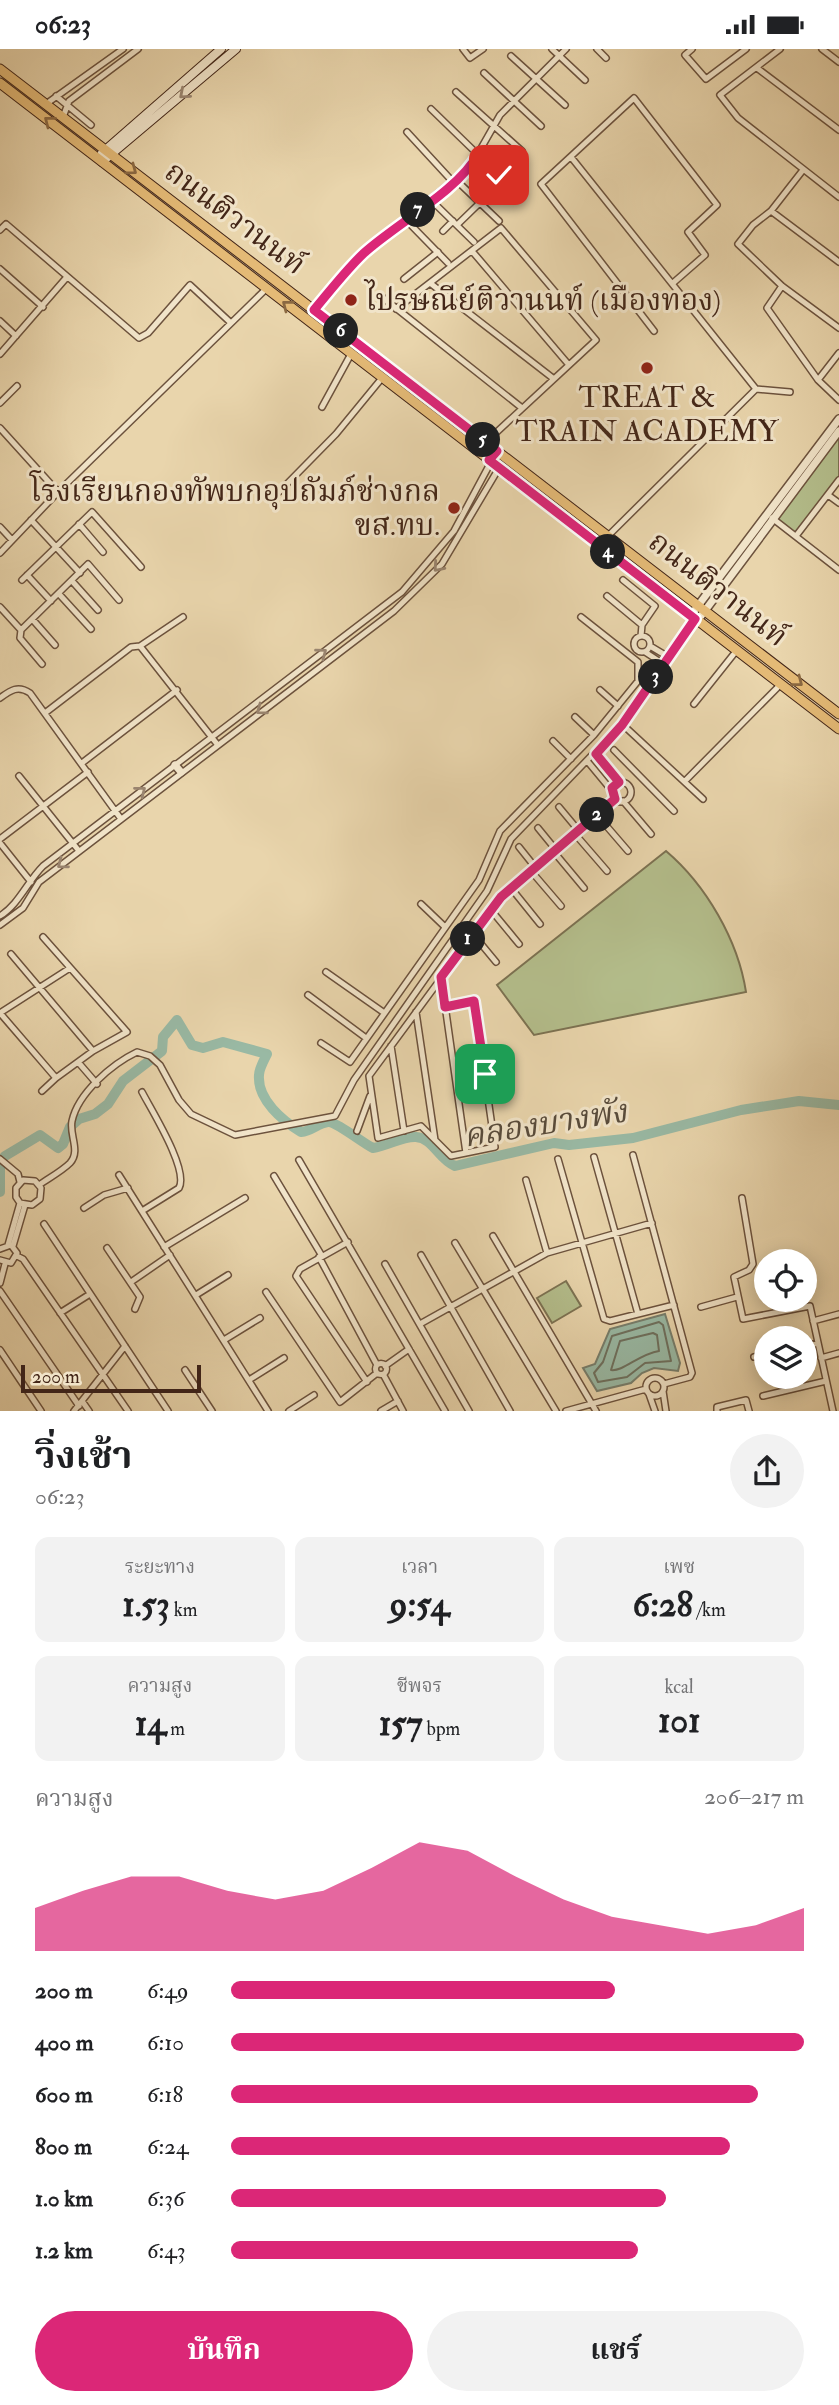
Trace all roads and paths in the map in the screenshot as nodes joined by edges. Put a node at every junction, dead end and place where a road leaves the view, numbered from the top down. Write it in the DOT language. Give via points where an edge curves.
graph roads {
  1 [pos="123,49"];
  2 [pos="138,49"];
  3 [pos="220,49"];
  4 [pos="236,49"];
  5 [pos="463,49"];
  6 [pos="483,49"];
  7 [pos="552,49"];
  8 [pos="566,49"];
  9 [pos="597,49"];
  10 [pos="692,49"];
  11 [pos="746,49"];
  12 [pos="780,49"];
  13 [pos="822,49"];
  14 [pos="559,55"];
  15 [pos="511,56"];
  16 [pos="606,58"];
  17 [pos="839,62"];
  18 [pos="757,68"];
  19 [pos="0,69"];
  20 [pos="484,73"];
  21 [pos="535,80"];
  22 [pos="585,80"];
  23 [pos="0,83"];
  24 [pos="456,92"];
  25 [pos="56,96"];
  26 [pos="514,101"];
  27 [pos="46,104"];
  28 [pos="565,105"];
  29 [pos="67,106"];
  30 [pos="431,109"];
  31 [pos="63,117"];
  32 [pos="91,125"];
  33 [pos="493,126"];
  34 [pos="541,126"];
  35 [pos="839,130"];
  36 [pos="407,132"];
  37 [pos="522,151"];
  38 [pos="109,152"];
  39 [pos="478,154"];
  40 [pos="571,157"];
  41 [pos="99,160"];
  42 [pos="803,170"];
  43 [pos="499,175"];
  44 [pos="455,181"];
  45 [pos="491,192"];
  46 [pos="839,197"];
  47 [pos="431,200"];
  48 [pos="479,202"];
  49 [pos="771,211"];
  50 [pos="405,220"];
  51 [pos="499,221"];
  52 [pos="455,223"];
  53 [pos="0,230"];
  54 [pos="443,231"];
  55 [pos="474,242"];
  56 [pos="472,251"];
  57 [pos="438,252"];
  58 [pos="447,263"];
  59 [pos="839,263"];
  60 [pos="0,269"];
  61 [pos="67,277"];
  62 [pos="275,279"];
  63 [pos="404,279"];
  64 [pos="430,283"];
  65 [pos="673,283"];
  66 [pos="782,286"];
  67 [pos="266,289"];
  68 [pos="382,297"];
  69 [pos="43,307"];
  70 [pos="397,309"];
  71 [pos="314,310"];
  72 [pos="0,321"];
  73 [pos="231,323"];
  74 [pos="839,328"];
  75 [pos="654,331"];
  76 [pos="16,336"];
  77 [pos="839,352"];
  78 [pos="0,354"];
  79 [pos="351,354"];
  80 [pos="569,365"];
  81 [pos="382,378"];
  82 [pos="554,379"];
  83 [pos="818,380"];
  84 [pos="17,386"];
  85 [pos="756,389"];
  86 [pos="790,392"];
  87 [pos="839,400"];
  88 [pos="0,403"];
  89 [pos="322,407"];
  90 [pos="522,408"];
  91 [pos="839,419"];
  92 [pos="0,428"];
  93 [pos="839,431"];
  94 [pos="486,442"];
  95 [pos="497,451"];
  96 [pos="493,463"];
  97 [pos="839,480"];
  98 [pos="58,492"];
  99 [pos="279,492"];
  100 [pos="828,495"];
  101 [pos="839,503"];
  102 [pos="770,516"];
  103 [pos="31,520"];
  104 [pos="79,524"];
  105 [pos="0,527"];
  106 [pos="608,536"];
  107 [pos="796,536"];
  108 [pos="12,540"];
  109 [pos="56,546"];
  110 [pos="103,552"];
  111 [pos="0,553"];
  112 [pos="141,567"];
  113 [pos="839,570"];
  114 [pos="80,573"];
  115 [pos="623,580"];
  116 [pos="72,581"];
  117 [pos="59,593"];
  118 [pos="607,596"];
  119 [pos="119,600"];
  120 [pos="51,601"];
  121 [pos="0,607"];
  122 [pos="702,608"];
  123 [pos="98,610"];
  124 [pos="183,617"];
  125 [pos="581,617"];
  126 [pos="694,618"];
  127 [pos="33,619"];
  128 [pos="642,625"];
  129 [pos="91,629"];
  130 [pos="20,630"];
  131 [pos="641,636"];
  132 [pos="55,645"];
  133 [pos="140,646"];
  134 [pos="650,646"];
  135 [pos="737,650"];
  136 [pos="638,651"];
  137 [pos="645,652"];
  138 [pos="670,659"];
  139 [pos="638,662"];
  140 [pos="42,664"];
  141 [pos="664,666"];
  142 [pos="781,684"];
  143 [pos="177,690"];
  144 [pos="600,690"];
  145 [pos="0,698"];
  146 [pos="694,705"];
  147 [pos="618,706"];
  148 [pos="838,712"];
  149 [pos="45,713"];
  150 [pos="575,717"];
  151 [pos="622,725"];
  152 [pos="839,729"];
  153 [pos="594,735"];
  154 [pos="211,737"];
  155 [pos="553,741"];
  156 [pos="217,744"];
  157 [pos="614,750"];
  158 [pos="596,754"];
  159 [pos="571,759"];
  160 [pos="588,762"];
  161 [pos="82,763"];
  162 [pos="175,765"];
  163 [pos="88,772"];
  164 [pos="181,772"];
  165 [pos="19,776"];
  166 [pos="641,776"];
  167 [pos="685,781"];
  168 [pos="619,782"];
  169 [pos="630,787"];
  170 [pos="612,791"];
  171 [pos="615,799"];
  172 [pos="703,799"];
  173 [pos="623,801"];
  174 [pos="45,807"];
  175 [pos="559,807"];
  176 [pos="116,810"];
  177 [pos="674,811"];
  178 [pos="597,815"];
  179 [pos="121,819"];
  180 [pos="538,828"];
  181 [pos="577,832"];
  182 [pos="651,834"];
  183 [pos="0,841"];
  184 [pos="73,843"];
  185 [pos="519,847"];
  186 [pos="79,851"];
  187 [pos="555,851"];
  188 [pos="628,851"];
  189 [pos="533,869"];
  190 [pos="607,871"];
  191 [pos="29,880"];
  192 [pos="36,886"];
  193 [pos="511,888"];
  194 [pos="584,888"];
  195 [pos="421,904"];
  196 [pos="561,906"];
  197 [pos="491,910"];
  198 [pos="0,916"];
  199 [pos="540,924"];
  200 [pos="0,925"];
  201 [pos="444,926"];
  202 [pos="472,933"];
  203 [pos="43,937"];
  204 [pos="519,944"];
  205 [pos="10,954"];
  206 [pos="496,962"];
  207 [pos="69,968"];
  208 [pos="326,972"];
  209 [pos="441,977"];
  210 [pos="39,989"];
  211 [pos="307,995"];
  212 [pos="0,1003"];
  213 [pos="445,1007"];
  214 [pos="2,1012"];
  215 [pos="383,1012"];
  216 [pos="416,1012"];
  217 [pos="366,1038"];
  218 [pos="321,1043"];
  219 [pos="391,1046"];
  220 [pos="93,1051"];
  221 [pos="78,1062"];
  222 [pos="56,1078"];
  223 [pos="97,1084"];
  224 [pos="42,1091"];
  225 [pos="142,1093"];
  226 [pos="372,1093"];
  227 [pos="356,1131"];
  228 [pos="404,1131"];
  229 [pos="435,1140"];
  230 [pos="467,1153"];
  231 [pos="633,1155"];
  232 [pos="594,1157"];
  233 [pos="0,1159"];
  234 [pos="558,1159"];
  235 [pos="299,1160"];
  236 [pos="119,1175"];
  237 [pos="274,1176"];
  238 [pos="526,1180"];
  239 [pos="20,1182"];
  240 [pos="39,1185"];
  241 [pos="128,1188"];
  242 [pos="245,1198"];
  243 [pos="742,1198"];
  244 [pos="23,1204"];
  245 [pos="84,1207"];
  246 [pos="142,1212"];
  247 [pos="652,1223"];
  248 [pos="44,1224"];
  249 [pos="615,1233"];
  250 [pos="493,1236"];
  251 [pos="348,1242"];
  252 [pos="455,1243"];
  253 [pos="581,1243"];
  254 [pos="10,1246"];
  255 [pos="164,1247"];
  256 [pos="107,1248"];
  257 [pos="0,1249"];
  258 [pos="547,1253"];
  259 [pos="170,1255"];
  260 [pos="421,1255"];
  261 [pos="17,1256"];
  262 [pos="320,1257"];
  263 [pos="2,1262"];
  264 [pos="385,1264"];
  265 [pos="514,1270"];
  266 [pos="228,1275"];
  267 [pos="131,1282"];
  268 [pos="0,1283"];
  269 [pos="483,1289"];
  270 [pos="0,1291"];
  271 [pos="267,1292"];
  272 [pos="90,1293"];
  273 [pos="196,1295"];
  274 [pos="737,1297"];
  275 [pos="451,1305"];
  276 [pos="674,1305"];
  277 [pos="701,1307"];
  278 [pos="135,1309"];
  279 [pos="61,1313"];
  280 [pos="638,1314"];
  281 [pos="839,1314"];
  282 [pos="260,1318"];
  283 [pos="813,1321"];
  284 [pos="420,1324"];
  285 [pos="224,1340"];
  286 [pos="818,1343"];
  287 [pos="125,1346"];
  288 [pos="409,1349"];
  289 [pos="0,1350"];
  290 [pos="839,1353"];
  291 [pos="284,1358"];
  292 [pos="821,1358"];
  293 [pos="377,1365"];
  294 [pos="385,1366"];
  295 [pos="184,1370"];
  296 [pos="380,1374"];
  297 [pos="103,1375"];
  298 [pos="249,1380"];
  299 [pos="826,1381"];
  300 [pos="367,1382"];
  301 [pos="663,1388"];
  302 [pos="647,1392"];
  303 [pos="314,1395"];
  304 [pos="763,1397"];
  305 [pos="398,1401"];
  306 [pos="593,1402"];
  307 [pos="78,1406"];
  308 [pos="39,1410"];
  309 [pos="89,1411"];
  310 [pos="128,1411"];
  311 [pos="168,1411"];
  312 [pos="212,1411"];
  313 [pos="268,1411"];
  314 [pos="289,1411"];
  315 [pos="381,1411"];
  316 [pos="403,1411"];
  317 [pos="445,1411"];
  318 [pos="470,1411"];
  319 [pos="510,1411"];
  320 [pos="556,1411"];
  321 [pos="566,1411"];
  322 [pos="596,1411"];
  323 [pos="655,1411"];
  324 [pos="666,1411"];
  325 [pos="717,1411"];
  326 [pos="749,1411"];
  327 [pos="833,1411"];
  1 -- 25 [label="street"];
  2 -- 29 [label="street"];
  3 -- 38 [label="main road"];
  4 -- 38 [label="main road, one-way"];
  5 -- 6 [label="street" via="470,58"];
  7 -- 14 [label="street"];
  8 -- 14 [label="street"];
  9 -- 16 [label="street"];
  10 -- 11 [label="street" via="684,55 706,79"];
  12 -- 18 [label="street"];
  13 -- 17 [label="street"];
  14 -- 21 [label="street"];
  14 -- 22 [label="street"];
  15 -- 21 [label="street"];
  18 -- 35 [label="street"];
  18 -- 42 [label="street" via="720,95 738,118"];
  19 -- 27 [label="main road, ถนนติวานนท์"];
  20 -- 26 [label="street"];
  21 -- 26 [label="street"];
  21 -- 28 [label="street"];
  41 -- 23 [label="main road, ถนนติวานนท์, one-way"];
  24 -- 33 [label="street"];
  25 -- 27 [label="street"];
  25 -- 29 [label="street"];
  26 -- 33 [label="street"];
  26 -- 34 [label="street"];
  27 -- 31 [label="main road, ถนนติวานนท์"];
  29 -- 31 [label="street"];
  29 -- 32 [label="street"];
  30 -- 39 [label="street"];
  31 -- 38 [label="main road, ถนนติวานนท์"];
  33 -- 37 [label="street"];
  33 -- 39 [label="street"];
  36 -- 44 [label="street"];
  38 -- 41 [label="main road"];
  38 -- 62 [label="main road, ถนนติวานนท์, one-way"];
  39 -- 43 [label="street"];
  39 -- 44 [label="street"];
  40 -- 65 [label="street"];
  40 -- 65 [label="street" via="634,98 717,205 688,232 705,255"];
  40 -- 75 [label="street" via="541,184"];
  41 -- 67 [label="main road, ถนนติวานนท์"];
  42 -- 46 [label="street"];
  42 -- 49 [label="street"];
  44 -- 47 [label="street"];
  44 -- 48 [label="street"];
  45 -- 48 [label="street"];
  47 -- 50 [label="street"];
  47 -- 52 [label="street"];
  48 -- 51 [label="street"];
  48 -- 52 [label="street"];
  49 -- 59 [label="street"];
  49 -- 66 [label="street" via="738,244"];
  50 -- 57 [label="street"];
  50 -- 71 [label="street" via="363,254"];
  52 -- 54 [label="street"];
  52 -- 55 [label="street"];
  53 -- 61 [label="street" via="6,224"];
  56 -- 64 [label="street"];
  56 -- 80 [label="street"];
  56 -- 80 [label="street" via="501,228 596,340"];
  57 -- 58 [label="street"];
  57 -- 63 [label="street"];
  60 -- 69 [label="street"];
  61 -- 69 [label="street"];
  61 -- 73 [label="street" via="139,338 190,285"];
  62 -- 67 [label="main road"];
  62 -- 71 [label="main road, ถนนติวานนท์"];
  64 -- 70 [label="street"];
  64 -- 82 [label="street"];
  65 -- 85 [label="street"];
  66 -- 74 [label="street"];
  66 -- 83 [label="street" via="767,308"];
  67 -- 73 [label="street"];
  79 -- 67 [label="main road, ถนนติวานนท์, one-way"];
  68 -- 70 [label="street"];
  69 -- 76 [label="street"];
  70 -- 90 [label="street"];
  71 -- 94 [label="main road, ถนนติวานนท์"];
  72 -- 76 [label="street"];
  73 -- 98 [label="street"];
  76 -- 78 [label="street"];
  77 -- 83 [label="street"];
  79 -- 81 [label="main road, ถนนติวานนท์"];
  79 -- 89 [label="street"];
  80 -- 82 [label="street"];
  81 -- 96 [label="main road, ถนนติวานนท์"];
  81 -- 99 [label="street" via="336,435"];
  82 -- 90 [label="street"];
  83 -- 87 [label="street"];
  84 -- 88 [label="street"];
  85 -- 86 [label="street"];
  85 -- 106 [label="street"];
  90 -- 94 [label="street"];
  91 -- 102 [label="street"];
  92 -- 98 [label="street"];
  93 -- 102 [label="street"];
  94 -- 95 [label="main road, ถนนติวานนท์"];
  95 -- 96 [label="main road"];
  95 -- 106 [label="main road, ถนนติวานนท์"];
  96 -- 126 [label="main road, ถนนติวานนท์"];
  154 -- 96 [label="street, one-way" via="402,592 454,531"];
  96 -- 156 [label="street, one-way" via="442,564 394,611"];
  97 -- 100 [label="street"];
  98 -- 103 [label="street"];
  100 -- 101 [label="street"];
  100 -- 107 [label="street"];
  102 -- 107 [label="street"];
  102 -- 122 [label="street"];
  103 -- 108 [label="street"];
  103 -- 109 [label="street"];
  104 -- 109 [label="street"];
  104 -- 110 [label="street"];
  104 -- 112 [label="street" via="92,512"];
  105 -- 108 [label="street"];
  106 -- 122 [label="main road, ถนนติวานนท์"];
  107 -- 113 [label="street"];
  108 -- 111 [label="street"];
  109 -- 114 [label="street"];
  109 -- 120 [label="street" via="24,577"];
  114 -- 116 [label="street"];
  114 -- 119 [label="street" via="88,565"];
  115 -- 128 [label="street" via="655,606"];
  116 -- 117 [label="street"];
  116 -- 123 [label="street"];
  117 -- 120 [label="street"];
  117 -- 129 [label="street"];
  118 -- 128 [label="street"];
  120 -- 127 [label="street"];
  121 -- 130 [label="street"];
  122 -- 126 [label="street"];
  122 -- 148 [label="main road, ถนนติวานนท์, one-way"];
  124 -- 133 [label="street"];
  125 -- 139 [label="street"];
  126 -- 135 [label="main road, ถนนติวานนท์"];
  126 -- 138 [label="street"];
  127 -- 130 [label="street"];
  127 -- 132 [label="street"];
  128 -- 131 [label="street"];
  130 -- 140 [label="street" via="20,638"];
  131 -- 134 [label="street" via="648,638"];
  131 -- 136 [label="street" via="634,642"];
  133 -- 143 [label="street"];
  133 -- 149 [label="street" via="131,647"];
  134 -- 137 [label="street"];
  134 -- 138 [label="street"];
  135 -- 142 [label="main road, ถนนติวานนท์"];
  135 -- 146 [label="street"];
  136 -- 137 [label="street"];
  136 -- 139 [label="street"];
  137 -- 141 [label="street"];
  138 -- 141 [label="street"];
  139 -- 147 [label="street" via="638,681"];
  141 -- 151 [label="street"];
  142 -- 152 [label="main road, ถนนติวานนท์"];
  142 -- 167 [label="street"];
  143 -- 154 [label="street"];
  143 -- 161 [label="street"];
  144 -- 147 [label="street"];
  145 -- 149 [label="street" via="22,688"];
  147 -- 153 [label="street"];
  149 -- 161 [label="street"];
  150 -- 153 [label="street"];
  151 -- 158 [label="street"];
  151 -- 167 [label="street"];
  153 -- 159 [label="street"];
  154 -- 156 [label="street"];
  154 -- 162 [label="street"];
  155 -- 159 [label="street"];
  156 -- 164 [label="street"];
  157 -- 166 [label="street"];
  158 -- 160 [label="street"];
  158 -- 168 [label="street"];
  159 -- 201 [label="street" via="500,831 479,880"];
  160 -- 170 [label="street"];
  160 -- 223 [label="street" via="511,839 487,891 354,1080 335,1116 235,1135 191,1114 156,1061 137,1052 121,1060"];
  161 -- 163 [label="street"];
  162 -- 164 [label="street"];
  176 -- 162 [label="street, one-way"];
  163 -- 174 [label="street"];
  163 -- 176 [label="street"];
  164 -- 179 [label="street"];
  165 -- 174 [label="street"];
  166 -- 169 [label="street"];
  166 -- 177 [label="street"];
  167 -- 172 [label="street"];
  168 -- 169 [label="street"];
  168 -- 170 [label="street"];
  169 -- 173 [label="street" via="630,796"];
  170 -- 171 [label="street"];
  171 -- 173 [label="street"];
  171 -- 178 [label="street"];
  173 -- 182 [label="street"];
  174 -- 183 [label="street"];
  174 -- 184 [label="street"];
  175 -- 181 [label="street"];
  176 -- 179 [label="street"];
  176 -- 184 [label="street"];
  178 -- 181 [label="street"];
  178 -- 188 [label="street"];
  179 -- 186 [label="street"];
  180 -- 187 [label="street"];
  181 -- 187 [label="street"];
  181 -- 190 [label="street"];
  183 -- 191 [label="street"];
  184 -- 186 [label="street"];
  184 -- 191 [label="street"];
  185 -- 189 [label="street"];
  186 -- 192 [label="street, one-way"];
  187 -- 189 [label="street"];
  187 -- 194 [label="street"];
  189 -- 193 [label="street"];
  189 -- 196 [label="street"];
  191 -- 192 [label="street"];
  191 -- 198 [label="street" via="15,906"];
  192 -- 200 [label="street" via="23,908"];
  193 -- 197 [label="street"];
  193 -- 199 [label="street"];
  195 -- 201 [label="street"];
  197 -- 202 [label="street"];
  197 -- 204 [label="street"];
  201 -- 215 [label="street"];
  202 -- 206 [label="street"];
  202 -- 209 [label="street"];
  203 -- 207 [label="street"];
  205 -- 210 [label="street"];
  207 -- 210 [label="street"];
  207 -- 220 [label="street" via="127,1032"];
  208 -- 215 [label="street"];
  209 -- 213 [label="street"];
  209 -- 216 [label="street"];
  210 -- 214 [label="street"];
  210 -- 220 [label="street"];
  211 -- 217 [label="street"];
  212 -- 214 [label="street"];
  213 -- 230 [label="street"];
  213 -- 230 [label="street" via="474,1001 495,1147"];
  214 -- 222 [label="street"];
  215 -- 217 [label="street"];
  216 -- 219 [label="street"];
  216 -- 229 [label="street"];
  217 -- 218 [label="street" via="350,1062"];
  219 -- 226 [label="street" via="369,1076"];
  219 -- 228 [label="street"];
  220 -- 221 [label="street"];
  221 -- 222 [label="street"];
  221 -- 223 [label="street"];
  222 -- 224 [label="street"];
  223 -- 240 [label="street" via="80,1101 72,1120 75,1151 71,1162"];
  225 -- 246 [label="street" via="179,1165 182,1182"];
  226 -- 227 [label="street"];
  226 -- 228 [label="street" via="378,1138"];
  228 -- 229 [label="street" via="421,1126"];
  229 -- 230 [label="street" via="452,1156"];
  231 -- 247 [label="street"];
  232 -- 249 [label="street"];
  233 -- 239 [label="street" via="19,1174"];
  234 -- 253 [label="street"];
  235 -- 251 [label="street"];
  236 -- 241 [label="street"];
  237 -- 262 [label="street"];
  238 -- 258 [label="street"];
  239 -- 240 [label="street" via="29,1179"];
  239 -- 244 [label="street" via="15,1192"];
  240 -- 244 [label="street" via="38,1202"];
  241 -- 245 [label="street"];
  241 -- 246 [label="street"];
  242 -- 255 [label="street"];
  243 -- 274 [label="street" via="753,1264 734,1277"];
  244 -- 254 [label="street"];
  246 -- 255 [label="street"];
  247 -- 249 [label="street"];
  247 -- 276 [label="street"];
  248 -- 272 [label="street"];
  249 -- 253 [label="street"];
  249 -- 280 [label="street"];
  250 -- 265 [label="street"];
  251 -- 262 [label="street"];
  251 -- 288 [label="street"];
  252 -- 269 [label="street"];
  253 -- 258 [label="street"];
  253 -- 280 [label="street" via="604,1319"];
  254 -- 257 [label="street"];
  254 -- 261 [label="street"];
  255 -- 259 [label="street"];
  256 -- 267 [label="street"];
  258 -- 265 [label="street"];
  259 -- 267 [label="street"];
  259 -- 273 [label="street"];
  260 -- 275 [label="street"];
  261 -- 263 [label="street" via="11,1263"];
  261 -- 279 [label="street"];
  262 -- 293 [label="street"];
  262 -- 300 [label="street" via="296,1277"];
  263 -- 268 [label="street"];
  264 -- 284 [label="street"];
  265 -- 269 [label="street"];
  265 -- 306 [label="street"];
  266 -- 273 [label="street"];
  267 -- 278 [label="street" via="141,1299"];
  269 -- 275 [label="street"];
  269 -- 320 [label="street"];
  270 -- 307 [label="street"];
  271 -- 300 [label="street" via="340,1402"];
  272 -- 279 [label="street"];
  272 -- 287 [label="street"];
  273 -- 285 [label="street"];
  274 -- 277 [label="street"];
  274 -- 283 [label="street" via="743,1319 808,1305"];
  275 -- 284 [label="street"];
  275 -- 319 [label="street"];
  276 -- 280 [label="street"];
  276 -- 301 [label="street" via="692,1376"];
  279 -- 297 [label="street"];
  281 -- 283 [label="street"];
  282 -- 285 [label="street"];
  283 -- 286 [label="street"];
  284 -- 318 [label="street"];
  285 -- 298 [label="street"];
  286 -- 292 [label="street"];
  287 -- 297 [label="street"];
  287 -- 311 [label="street"];
  288 -- 294 [label="street"];
  288 -- 317 [label="street"];
  289 -- 308 [label="street"];
  290 -- 292 [label="street"];
  291 -- 298 [label="street"];
  292 -- 299 [label="street"];
  293 -- 294 [label="street"];
  293 -- 296 [label="street"];
  294 -- 296 [label="street"];
  295 -- 312 [label="street"];
  296 -- 300 [label="street"];
  296 -- 305 [label="street"];
  297 -- 307 [label="street"];
  297 -- 310 [label="street"];
  298 -- 313 [label="street"];
  299 -- 304 [label="street"];
  299 -- 327 [label="street"];
  301 -- 302 [label="street" via="656,1396"];
  301 -- 302 [label="street" via="660,1379 651,1378"];
  301 -- 324 [label="street"];
  302 -- 306 [label="street"];
  302 -- 323 [label="street"];
  303 -- 314 [label="street"];
  305 -- 315 [label="street"];
  305 -- 316 [label="street"];
  306 -- 321 [label="street"];
  306 -- 322 [label="street"];
  307 -- 309 [label="street"];
  325 -- 326 [label="street" via="717,1407 746,1400"];
}
